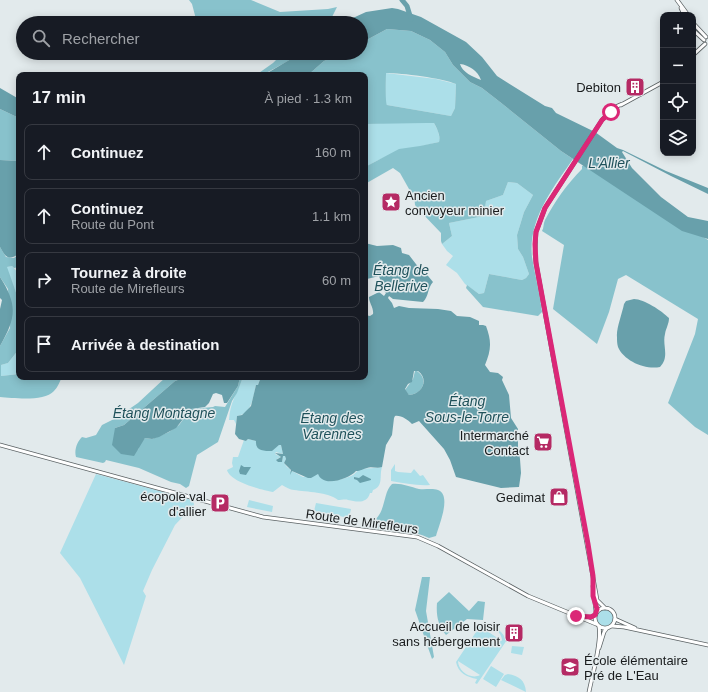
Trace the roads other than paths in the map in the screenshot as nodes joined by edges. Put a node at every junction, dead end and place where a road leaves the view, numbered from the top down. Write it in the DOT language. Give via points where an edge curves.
graph roads {
  1 [pos="676,0"];
  2 [pos="680,4"];
  3 [pos="683,12"];
  4 [pos="686,12"];
  5 [pos="696,27"];
  6 [pos="696,33"];
  7 [pos="706,41"];
  8 [pos="696,52"];
  9 [pos="660,84"];
  10 [pos="0,445"];
  11 [pos="593,576"];
  12 [pos="604,608"];
  13 [pos="595,613"];
  14 [pos="576,616"];
  15 [pos="615,619"];
  16 [pos="596,624"];
  17 [pos="612,626"];
  18 [pos="599,627"];
  19 [pos="607,628"];
  20 [pos="648,632"];
  21 [pos="708,645"];
  22 [pos="598,651"];
  23 [pos="589,692"];
  1 -- 2 [label="main road"];
  2 -- 3 [label="main road"];
  2 -- 4 [label="main road"];
  5 -- 7 [label="main road"];
  6 -- 7 [label="main road"];
  7 -- 8 [label="main road"];
  9 -- 11 [label="main road" via="613,108 602,120 545,208 536,232 535,254"];
  10 -- 14 [label="main road, Route de Mirefleurs" via="263,517 417,537 528,596"];
  11 -- 12 [label="main road" via="597,600"];
  11 -- 13 [label="main road"];
  12 -- 13 [label="main road"];
  12 -- 15 [label="main road" via="611,610"];
  13 -- 14 [label="main road, Route de Mirefleurs" via="588,618"];
  13 -- 16 [label="main road"];
  14 -- 16 [label="main road, Route de Mirefleurs"];
  15 -- 17 [label="main road"];
  15 -- 20 [label="main road"];
  16 -- 18 [label="main road"];
  17 -- 19 [label="main road"];
  17 -- 20 [label="main road"];
  18 -- 19 [label="main road"];
  18 -- 22 [label="main road"];
  19 -- 22 [label="main road"];
  20 -- 21 [label="main road"];
  22 -- 23 [label="main road"];
}
